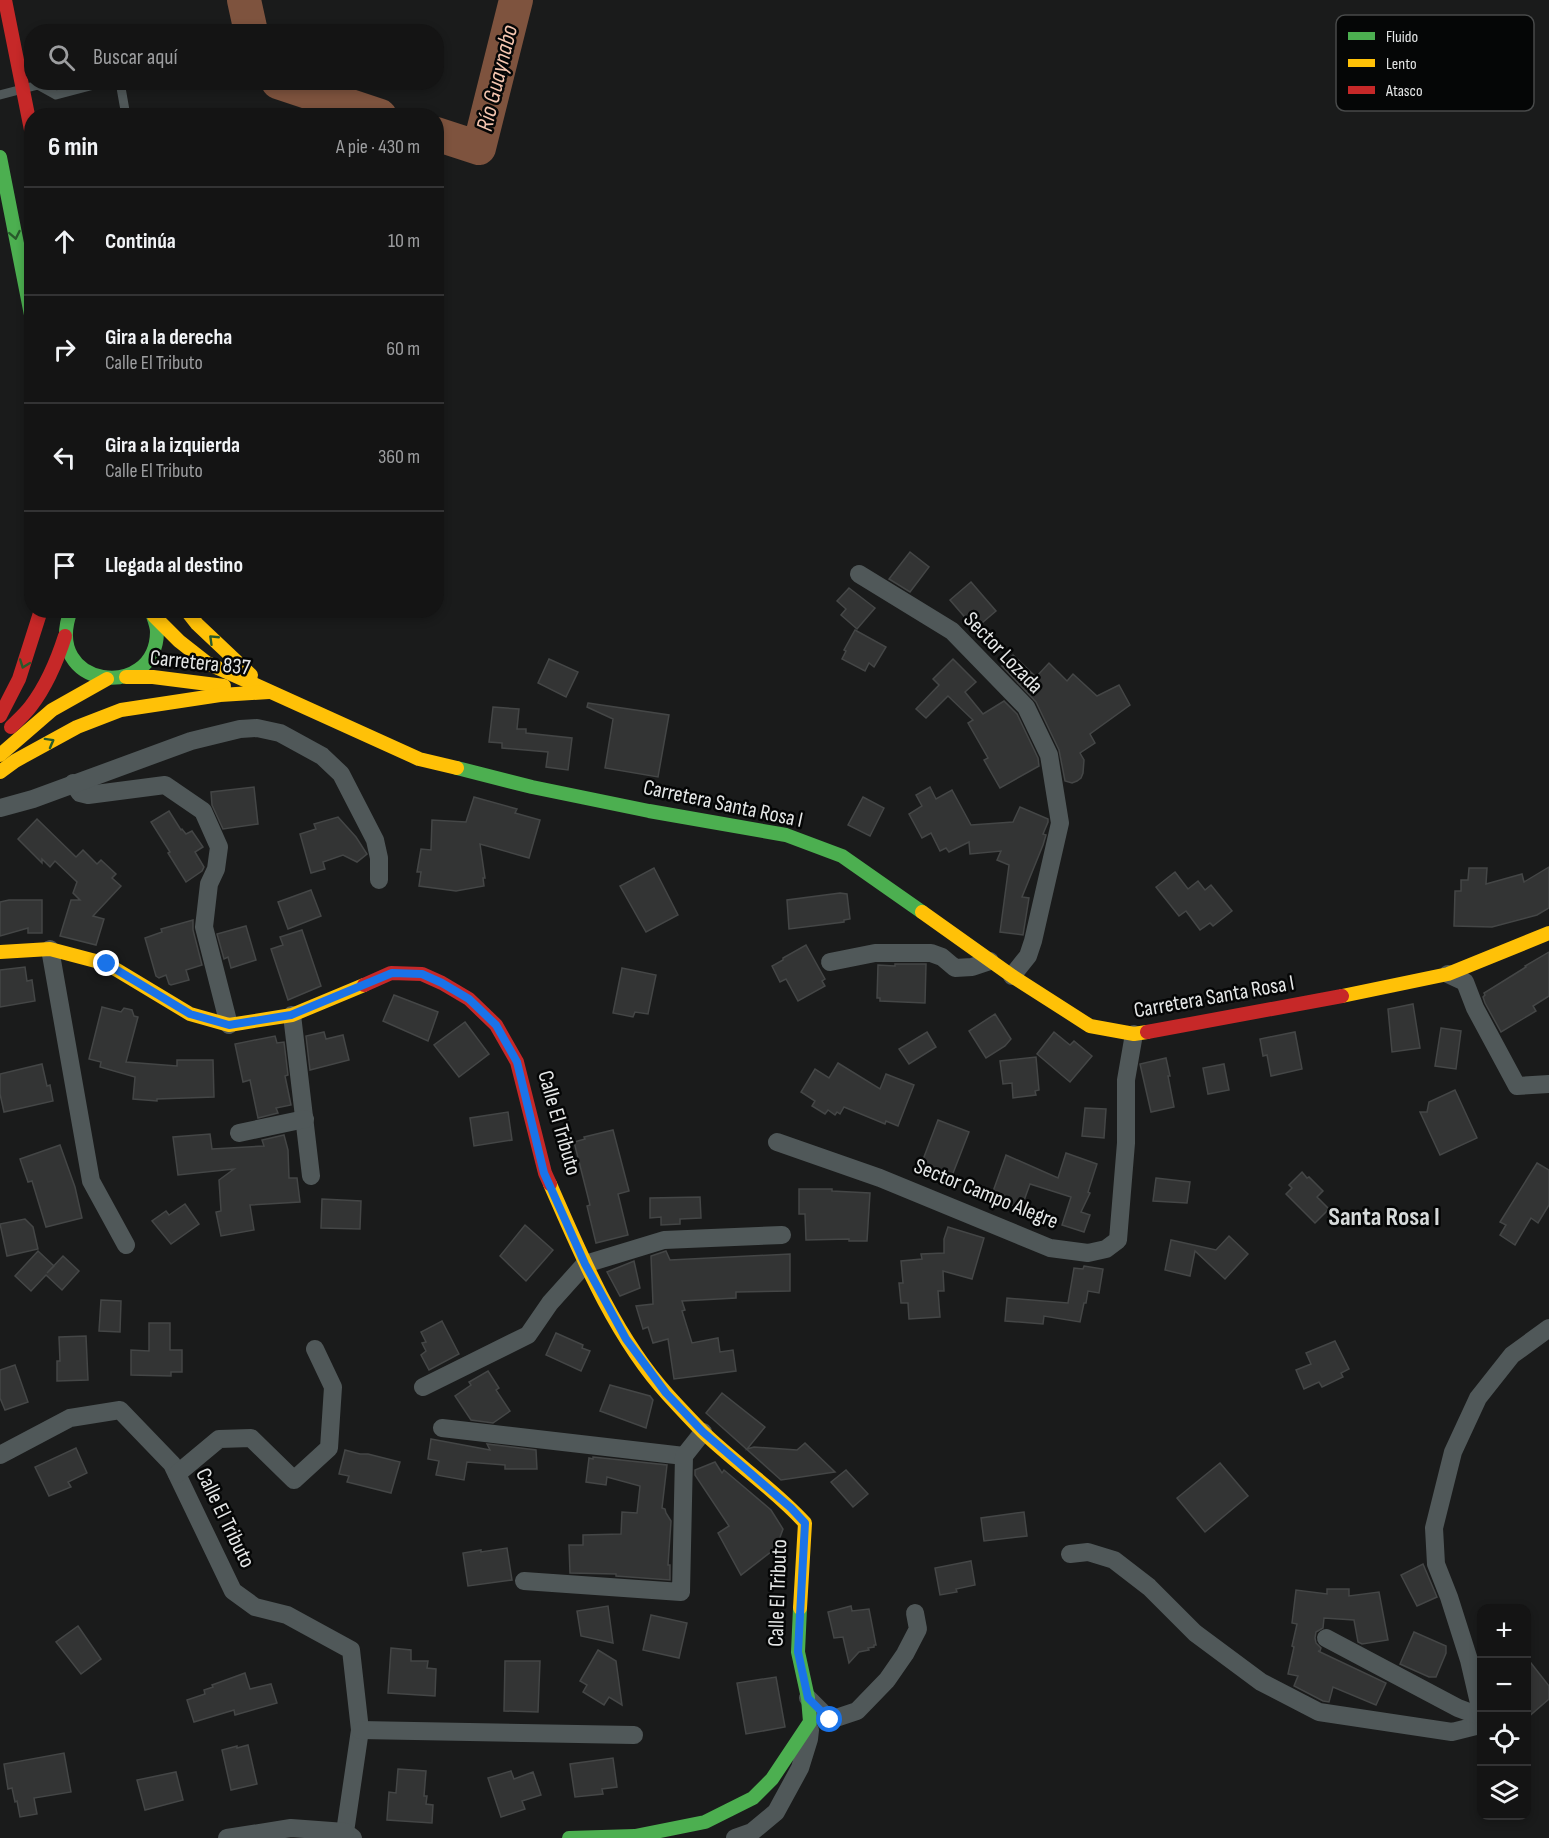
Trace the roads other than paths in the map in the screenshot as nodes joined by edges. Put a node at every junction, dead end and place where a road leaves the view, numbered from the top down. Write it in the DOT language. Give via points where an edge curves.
graph roads {
  1 [pos="5,0"];
  2 [pos="22,89"];
  3 [pos="49,90"];
  4 [pos="75,90"];
  5 [pos="121,90"];
  6 [pos="0,94"];
  7 [pos="26,108"];
  8 [pos="125,108"];
  9 [pos="0,157"];
  10 [pos="24,279"];
  11 [pos="859,574"];
  12 [pos="38,618"];
  13 [pos="69,618"];
  14 [pos="154,618"];
  15 [pos="158,618"];
  16 [pos="194,618"];
  17 [pos="65,636"];
  18 [pos="126,677"];
  19 [pos="108,679"];
  20 [pos="272,692"];
  21 [pos="0,716"];
  22 [pos="0,738"];
  23 [pos="0,754"];
  24 [pos="0,772"];
  25 [pos="74,783"];
  26 [pos="0,808"];
  27 [pos="379,880"];
  28 [pos="1549,933"];
  29 [pos="50,949"];
  30 [pos="0,952"];
  31 [pos="990,961"];
  32 [pos="830,962"];
  33 [pos="1448,974"];
  34 [pos="1011,976"];
  35 [pos="291,1015"];
  36 [pos="229,1025"];
  37 [pos="1134,1034"];
  38 [pos="1549,1084"];
  39 [pos="305,1119"];
  40 [pos="240,1133"];
  41 [pos="777,1142"];
  42 [pos="311,1176"];
  43 [pos="782,1235"];
  44 [pos="126,1245"];
  45 [pos="585,1264"];
  46 [pos="1549,1328"];
  47 [pos="315,1348"];
  48 [pos="423,1387"];
  49 [pos="442,1428"];
  50 [pos="703,1432"];
  51 [pos="0,1455"];
  52 [pos="684,1456"];
  53 [pos="177,1474"];
  54 [pos="1070,1554"];
  55 [pos="524,1581"];
  56 [pos="915,1613"];
  57 [pos="1326,1638"];
  58 [pos="808,1698"];
  59 [pos="1481,1712"];
  60 [pos="1477,1715"];
  61 [pos="810,1722"];
  62 [pos="1477,1724"];
  63 [pos="360,1730"];
  64 [pos="634,1735"];
  65 [pos="349,1835"];
  66 [pos="227,1838"];
  67 [pos="569,1838"];
  68 [pos="735,1838"];
  1 -- 2 [label="street"];
  2 -- 6 [label="lane"];
  2 -- 7 [label="street"];
  3 -- 4 [label="lane" via="56,94"];
  5 -- 8 [label="lane"];
  9 -- 10 [label="street, one-way"];
  11 -- 34 [label="street, Sector Lozada" via="952,631 1026,707 1049,755 1060,823 1033,941 1028,956"];
  12 -- 21 [label="street, one-way" via="19,679"];
  13 -- 17 [label="street"];
  14 -- 18 [label="street" via="157,634 153,652 142,667"];
  15 -- 20 [label="street, Carretera 837" via="207,663"];
  20 -- 16 [label="street, one-way"];
  17 -- 19 [label="street" via="75,662 90,674"];
  17 -- 22 [label="street" via="55,664 31,706"];
  18 -- 19 [label="street, Carretera 837"];
  18 -- 20 [label="street, Carretera 837"];
  19 -- 23 [label="street" via="52,710"];
  24 -- 20 [label="street, Carretera Santa Rosa I, one-way" via="77,727 120,710 220,695"];
  20 -- 31 [label="street, Carretera Santa Rosa I" via="419,759 532,787 786,835 842,856"];
  25 -- 26 [label="street"];
  25 -- 27 [label="street" via="220,733 256,728 280,733 322,756 341,774 375,840"];
  25 -- 36 [label="street" via="80,793 88,795 165,784 203,811 219,847 209,884 204,927"];
  28 -- 33 [label="street, Carretera Santa Rosa I"];
  29 -- 30 [label="street, Calle El Tributo"];
  29 -- 36 [label="street, Calle El Tributo" via="107,964 190,1014"];
  29 -- 44 [label="street" via="91,1181"];
  31 -- 32 [label="street" via="955,968 931,953 875,953"];
  31 -- 34 [label="street, Carretera Santa Rosa I"];
  33 -- 37 [label="street, Carretera Santa Rosa I"];
  33 -- 38 [label="street" via="1465,982 1517,1086"];
  34 -- 37 [label="street, Carretera Santa Rosa I" via="1090,1026"];
  35 -- 36 [label="street, Calle El Tributo"];
  35 -- 39 [label="street"];
  35 -- 45 [label="street, Calle El Tributo" via="392,973 422,974 469,999 496,1025 517,1062 544,1173"];
  37 -- 41 [label="street, Sector Campo Alegre" via="1126,1080 1126,1143 1118,1239 1106,1249 1088,1253 1050,1248 880,1178"];
  39 -- 40 [label="street"];
  39 -- 42 [label="street"];
  43 -- 45 [label="street" via="664,1240"];
  45 -- 48 [label="street" via="528,1335"];
  45 -- 50 [label="street, Calle El Tributo" via="626,1339 666,1393"];
  46 -- 59 [label="street" via="1512,1355 1478,1398 1453,1452 1434,1528 1436,1564 1469,1660"];
  47 -- 53 [label="street" via="333,1387 329,1448 294,1480 251,1438 219,1439"];
  49 -- 52 [label="street"];
  50 -- 52 [label="street"];
  50 -- 58 [label="street, Calle El Tributo" via="805,1523 798,1652"];
  51 -- 53 [label="street, Calle El Tributo" via="70,1418 120,1410"];
  52 -- 55 [label="street" via="681,1592"];
  53 -- 63 [label="street, Calle El Tributo" via="233,1591 255,1607 287,1615 351,1650"];
  54 -- 62 [label="street" via="1088,1552 1114,1560 1149,1587 1195,1633 1261,1682 1319,1713 1452,1732"];
  56 -- 58 [label="street" via="918,1629 905,1654 857,1711 830,1720"];
  57 -- 60 [label="street"];
  58 -- 61 [label="street, Calle El Tributo"];
  61 -- 67 [label="street" via="772,1779 753,1798 705,1822 635,1836"];
  61 -- 68 [label="street, Calle El Tributo" via="800,1768 776,1812 752,1832"];
  63 -- 64 [label="street"];
  63 -- 65 [label="street, Calle El Tributo"];
  65 -- 66 [label="street, Calle El Tributo" via="291,1828"];
}
